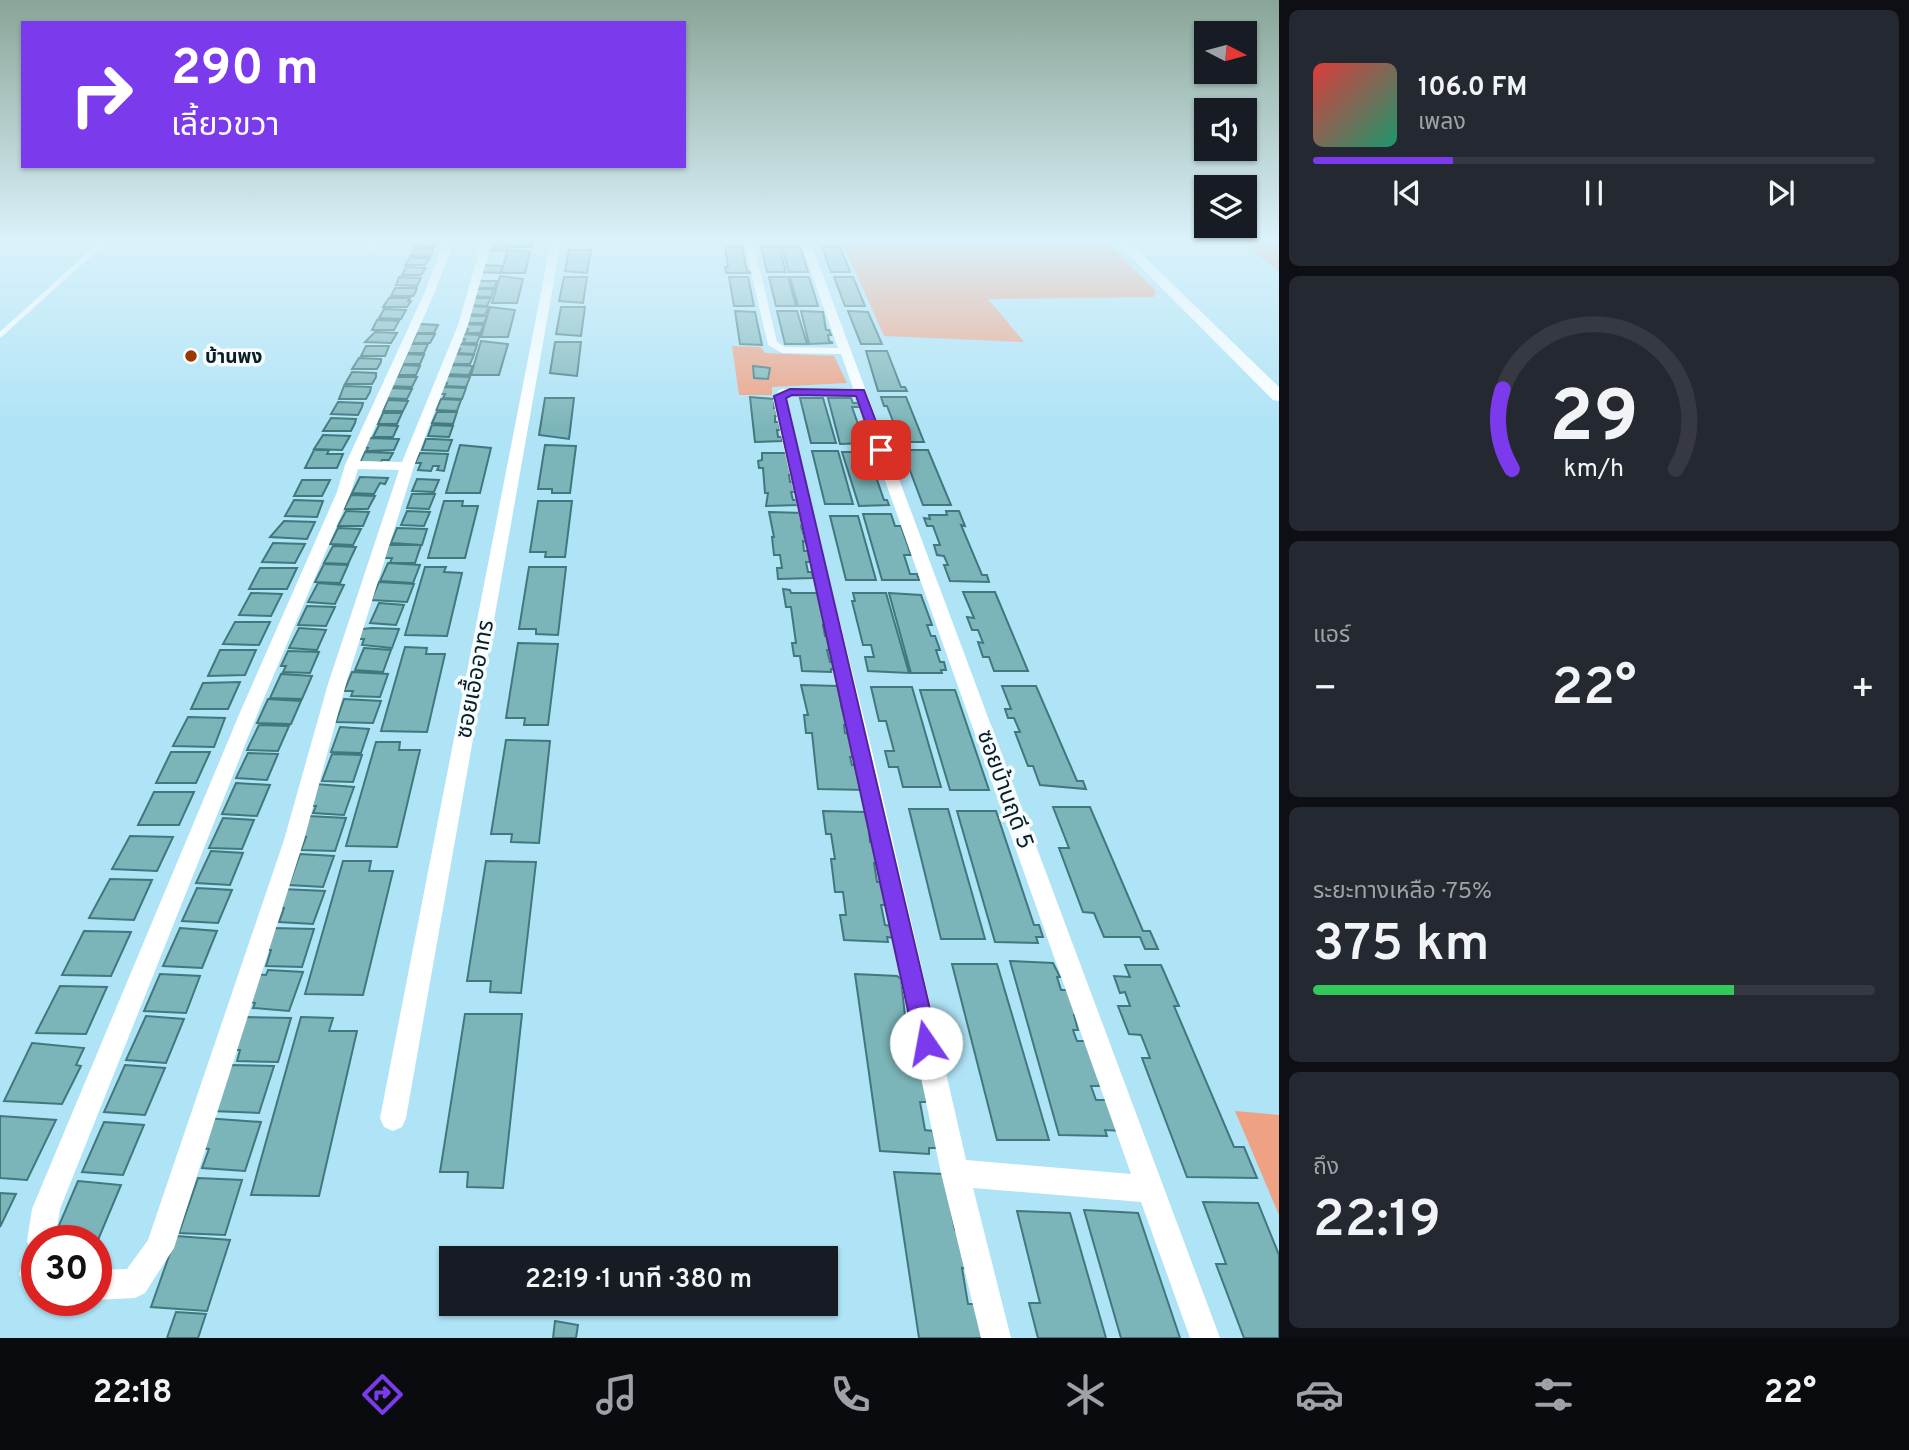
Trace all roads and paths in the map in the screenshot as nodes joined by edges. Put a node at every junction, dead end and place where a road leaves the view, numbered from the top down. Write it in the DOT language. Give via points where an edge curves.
graph roads {
  1 [pos="35,303"];
  2 [pos="424,303"];
  3 [pos="469,303"];
  4 [pos="544,303"];
  5 [pos="763,303"];
  6 [pos="828,303"];
  7 [pos="1185,303"];
  8 [pos="0,335"];
  9 [pos="845,351"];
  10 [pos="860,393"];
  11 [pos="1279,396"];
  12 [pos="352,465"];
  13 [pos="407,466"];
  14 [pos="393,1118"];
  15 [pos="955,1173"];
  16 [pos="1151,1189"];
  17 [pos="44,1225"];
  18 [pos="112,1284"];
  19 [pos="996,1338"];
  20 [pos="1205,1338"];
  1 -- 8 [label="lane"];
  2 -- 12 [label="street"];
  3 -- 13 [label="street"];
  4 -- 14 [label="street, ซอยเอื้ออาทร"];
  5 -- 9 [label="street" via="772,343 782,350"];
  6 -- 9 [label="street, ซอยบ้านฤดี 5"];
  7 -- 11 [label="street"];
  9 -- 10 [label="street, ซอยบ้านฤดี 5"];
  10 -- 15 [label="street" via="790,392 779,400"];
  10 -- 16 [label="street, ซอยบ้านฤดี 5"];
  12 -- 13 [label="street"];
  12 -- 17 [label="street" via="46,1209"];
  13 -- 18 [label="street" via="337,684 295,840 160,1248 135,1283"];
  15 -- 16 [label="street"];
  15 -- 19 [label="street"];
  16 -- 20 [label="street, ซอยบ้านฤดี 5"];
}
